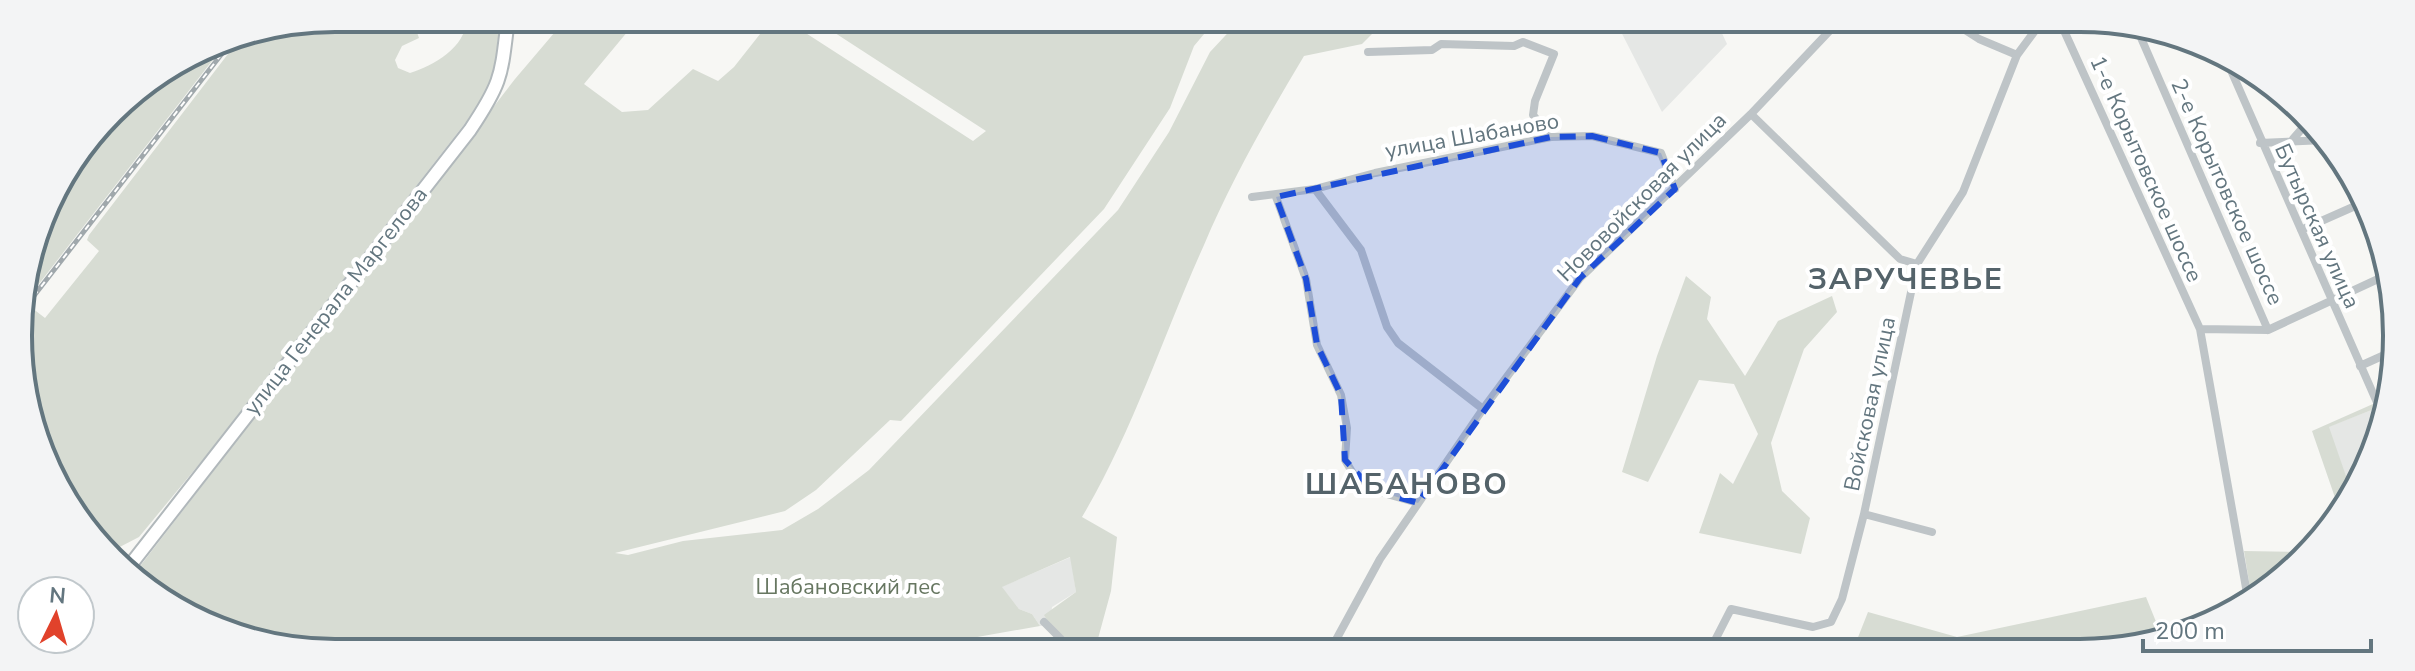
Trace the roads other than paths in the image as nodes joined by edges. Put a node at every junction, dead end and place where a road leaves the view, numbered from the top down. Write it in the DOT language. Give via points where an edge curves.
graph roads {
  1 [pos="506,32"];
  2 [pos="1828,32"];
  3 [pos="1968,32"];
  4 [pos="2034,32"];
  5 [pos="2065,32"];
  6 [pos="2141,38"];
  7 [pos="1368,52"];
  8 [pos="2017,55"];
  9 [pos="2232,74"];
  10 [pos="1751,114"];
  11 [pos="2302,129"];
  12 [pos="1551,137"];
  13 [pos="2293,139"];
  14 [pos="2311,140"];
  15 [pos="2260,143"];
  16 [pos="1315,189"];
  17 [pos="1675,189"];
  18 [pos="1252,197"];
  19 [pos="1276,197"];
  20 [pos="2354,206"];
  21 [pos="2301,230"];
  22 [pos="1917,264"];
  23 [pos="2377,279"];
  24 [pos="2331,299"];
  25 [pos="2200,329"];
  26 [pos="2268,330"];
  27 [pos="2382,356"];
  28 [pos="2360,366"];
  29 [pos="2376,400"];
  30 [pos="1483,409"];
  31 [pos="1418,503"];
  32 [pos="1864,514"];
  33 [pos="1932,532"];
  34 [pos="133,562"];
  35 [pos="2246,589"];
  36 [pos="1044,622"];
  37 [pos="1061,639"];
  38 [pos="1336,639"];
  39 [pos="1716,639"];
  1 -- 34 [label="main road, улица Генерала Маргелова" via="501,76 470,130"];
  2 -- 10 [label="street, Нововойсковая улица"];
  3 -- 8 [label="street"];
  4 -- 8 [label="street, Войсковая улица"];
  5 -- 25 [label="street, 1-е Корытовское шоссе"];
  6 -- 26 [label="street, 2-е Корытовское шоссе"];
  7 -- 12 [label="street" via="1523,42 1554,54 1533,115"];
  8 -- 22 [label="street, Войсковая улица" via="1963,192"];
  9 -- 15 [label="street, Бутырская улица"];
  10 -- 17 [label="street, Нововойсковая улица"];
  10 -- 22 [label="street" via="1900,259"];
  11 -- 13 [label="street"];
  12 -- 16 [label="street, улица Шабаново"];
  12 -- 17 [label="street, улица Шабаново" via="1592,136 1661,153"];
  13 -- 14 [label="street"];
  13 -- 15 [label="street"];
  15 -- 21 [label="street, Бутырская улица"];
  16 -- 19 [label="street, улица Шабаново"];
  16 -- 30 [label="street" via="1361,250 1387,327 1398,343"];
  17 -- 30 [label="street, Нововойсковая улица" via="1580,278"];
  18 -- 19 [label="street, улица Шабаново"];
  19 -- 31 [label="street" via="1306,279 1317,345 1341,395 1345,460 1357,480 1373,490"];
  20 -- 21 [label="street"];
  21 -- 24 [label="street, Бутырская улица"];
  22 -- 32 [label="street, Войсковая улица"];
  23 -- 24 [label="street"];
  24 -- 26 [label="street"];
  24 -- 28 [label="street, Бутырская улица"];
  25 -- 26 [label="street"];
  25 -- 35 [label="street, 1-е Корытовское шоссе"];
  27 -- 28 [label="street"];
  28 -- 29 [label="street, Бутырская улица"];
  30 -- 31 [label="street, Нововойсковая улица"];
  31 -- 38 [label="street, Нововойсковая улица"];
  32 -- 33 [label="street"];
  32 -- 39 [label="street, Войсковая улица" via="1831,622 1813,627 1731,609"];
  36 -- 37 [label="street"];
}
